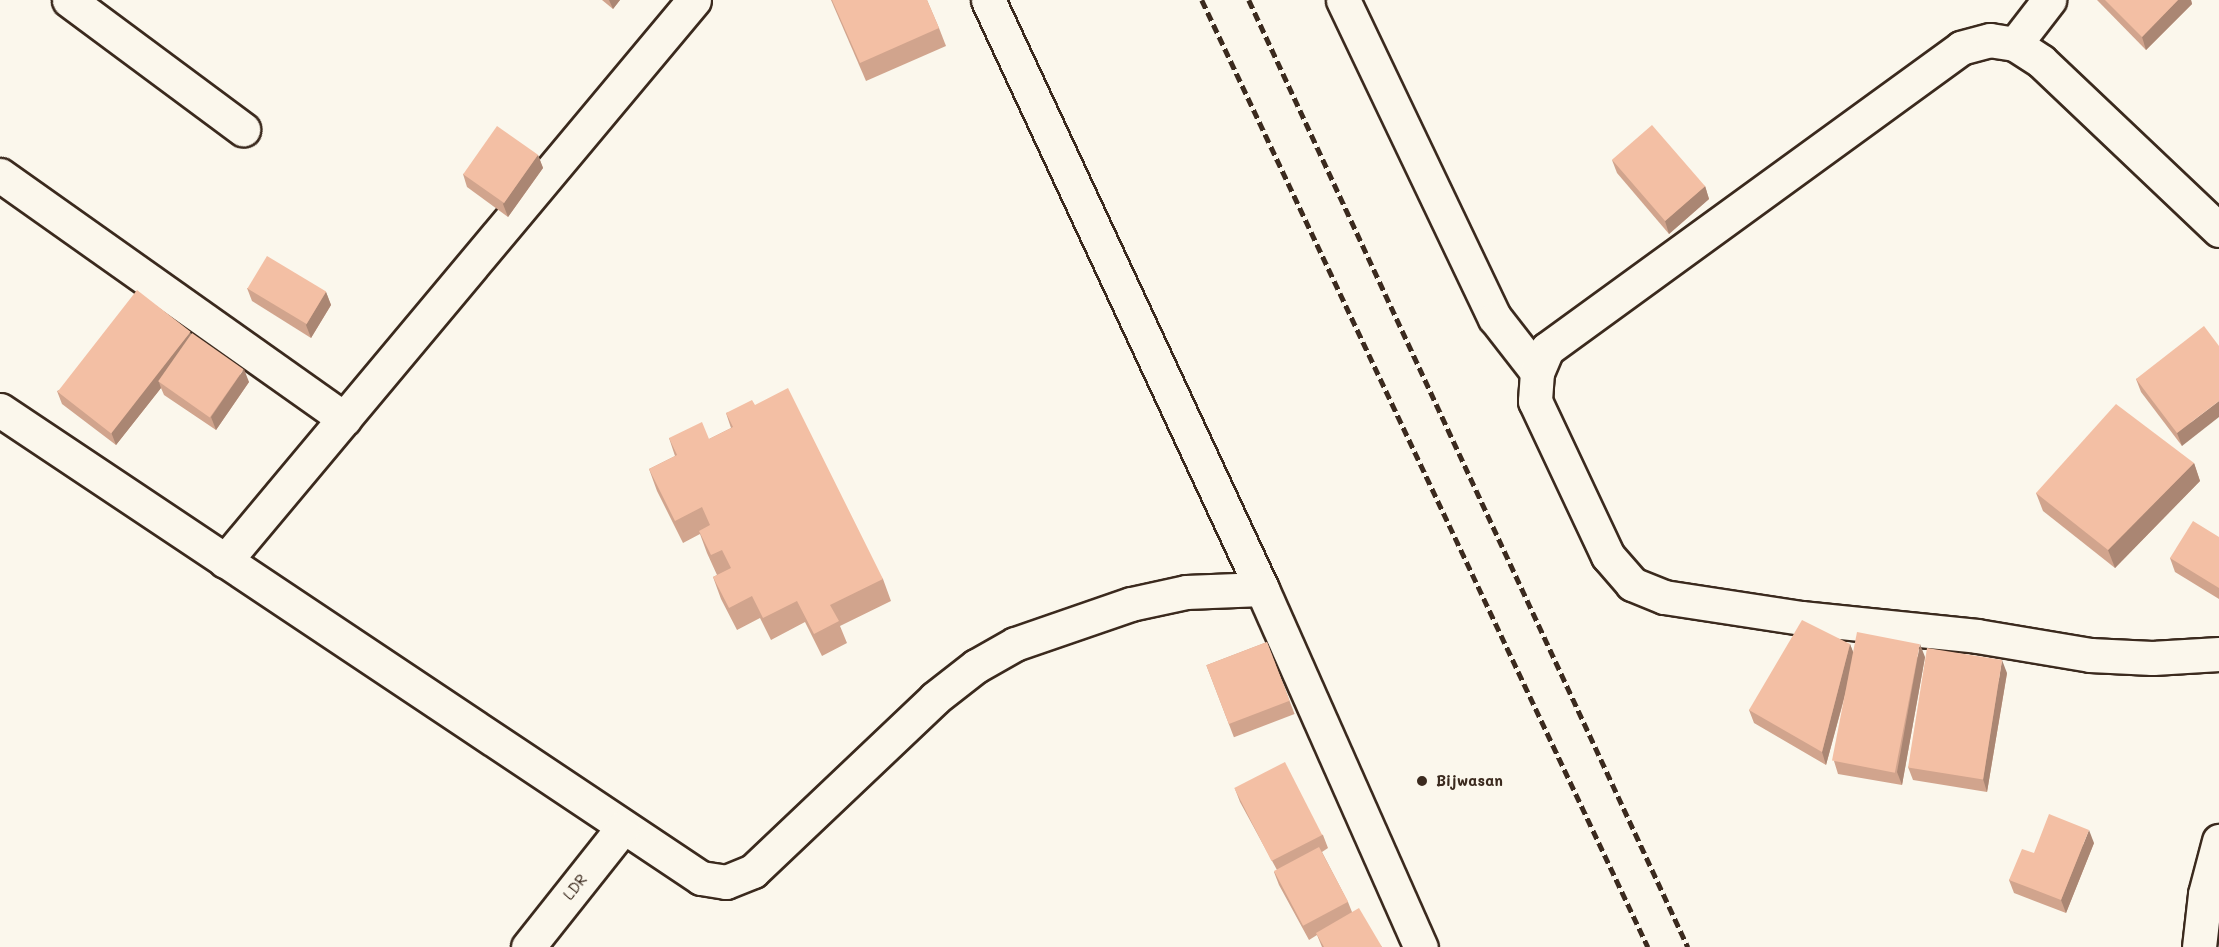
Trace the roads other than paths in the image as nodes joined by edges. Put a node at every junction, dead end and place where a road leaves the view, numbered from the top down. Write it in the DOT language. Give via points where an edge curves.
graph roads {
  1 [pos="69,0"];
  2 [pos="694,0"];
  3 [pos="988,0"];
  4 [pos="1344,0"];
  5 [pos="2049,0"];
  6 [pos="2015,44"];
  7 [pos="243,129"];
  8 [pos="0,175"];
  9 [pos="2219,230"];
  10 [pos="1537,372"];
  11 [pos="0,410"];
  12 [pos="344,419"];
  13 [pos="225,561"];
  14 [pos="1262,589"];
  15 [pos="2219,654"];
  16 [pos="623,827"];
  17 [pos="2219,841"];
  18 [pos="528,947"];
  19 [pos="1421,947"];
  20 [pos="2199,947"];
  1 -- 7 [label="street"];
  2 -- 12 [label="street"];
  3 -- 14 [label="street"];
  4 -- 10 [label="street" via="1495,318"];
  5 -- 6 [label="street"];
  6 -- 9 [label="street" via="2041,61"];
  6 -- 10 [label="street" via="1990,40 1961,48 1547,349"];
  8 -- 12 [label="street"];
  10 -- 15 [label="street" via="1534,401 1608,556 1632,584 1664,597 1801,618 1977,636 2090,655 2152,658"];
  11 -- 13 [label="street"];
  12 -- 13 [label="street"];
  13 -- 16 [label="street"];
  14 -- 16 [label="street" via="1186,592 1131,604 1014,644 976,666 935,698 753,871 726,882 701,878"];
  14 -- 19 [label="street"];
  16 -- 18 [label="street, LDR"];
  17 -- 20 [label="street" via="2205,894"];
}
